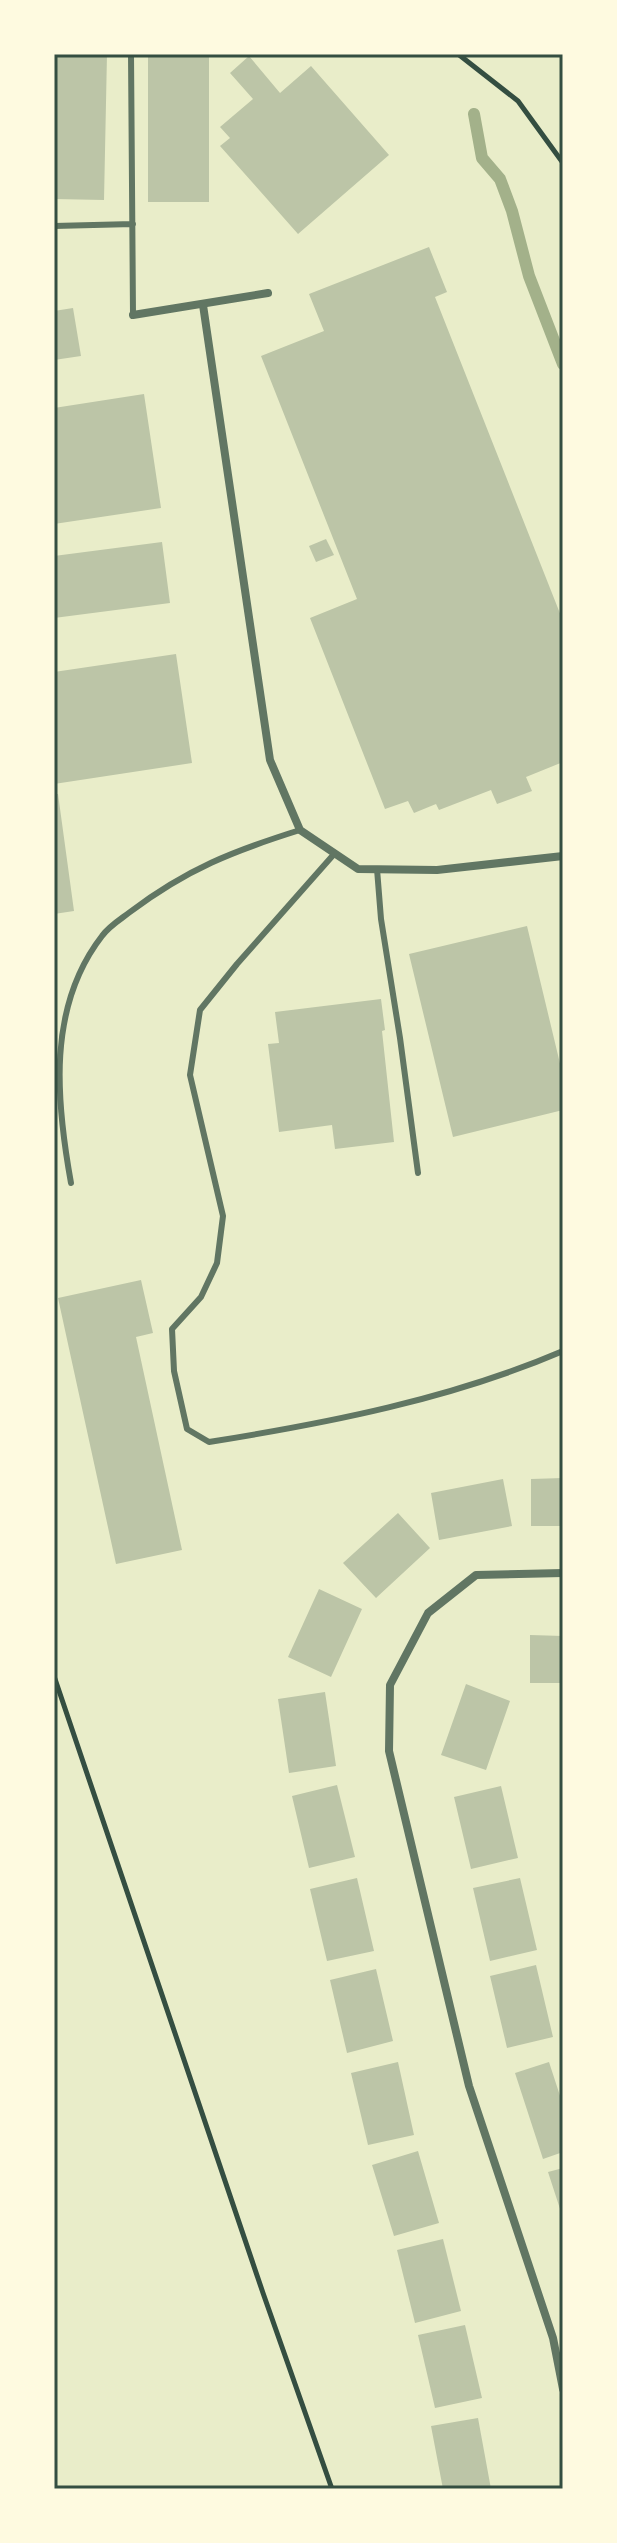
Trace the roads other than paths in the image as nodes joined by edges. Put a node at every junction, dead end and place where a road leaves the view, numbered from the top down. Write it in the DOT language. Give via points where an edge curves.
graph roads {
  1 [pos="131,54"];
  2 [pos="133,224"];
  3 [pos="54,226"];
  4 [pos="268,293"];
  5 [pos="203,305"];
  6 [pos="133,315"];
  7 [pos="300,830"];
  8 [pos="335,853"];
  9 [pos="563,856"];
  10 [pos="377,869"];
  11 [pos="418,1173"];
  12 [pos="71,1183"];
  13 [pos="563,1351"];
  14 [pos="563,1573"];
  15 [pos="563,2389"];
  1 -- 2 [label="lane"];
  2 -- 3 [label="lane"];
  2 -- 6 [label="lane"];
  4 -- 5 [label="street"];
  5 -- 6 [label="street"];
  5 -- 7 [label="street" via="270,760"];
  7 -- 8 [label="street"];
  7 -- 12 [label="lane" via="201,866 154,894 104,933 84,962 70,993 58,1079"];
  8 -- 10 [label="street" via="358,869"];
  8 -- 13 [label="lane" via="200,1010 190,1075 223,1216 217,1263 201,1297 172,1329 174,1371 187,1429 209,1442 267,1433 412,1401"];
  9 -- 10 [label="street" via="437,870"];
  10 -- 11 [label="lane"];
  14 -- 15 [label="street" via="476,1575 428,1613 390,1685 389,1751 469,2086 553,2338"];
}
